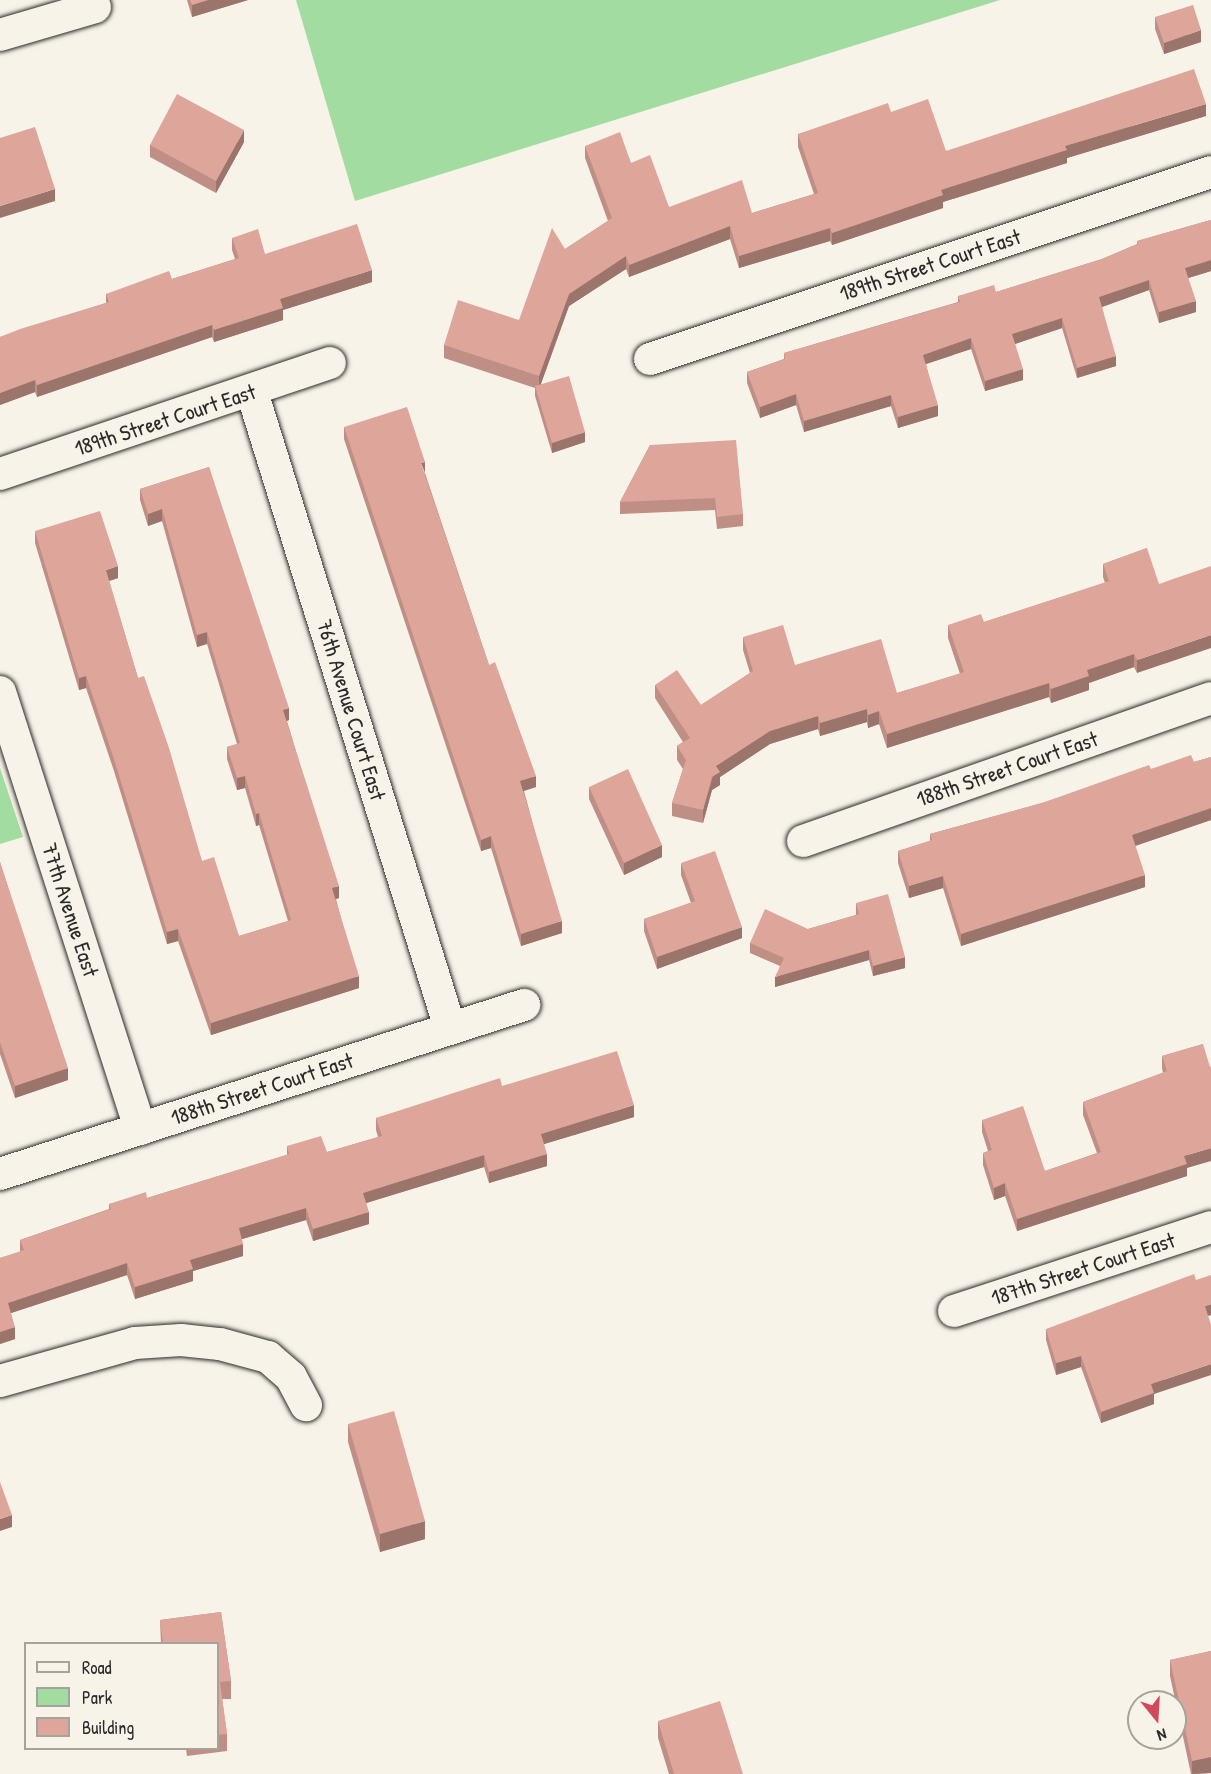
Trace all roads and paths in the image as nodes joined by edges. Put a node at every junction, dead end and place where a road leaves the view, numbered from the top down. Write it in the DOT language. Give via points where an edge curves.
graph roads {
  1 [pos="94,7"];
  2 [pos="0,35"];
  3 [pos="1211,172"];
  4 [pos="650,359"];
  5 [pos="330,363"];
  6 [pos="252,392"];
  7 [pos="0,474"];
  8 [pos="0,692"];
  9 [pos="1211,698"];
  10 [pos="803,840"];
  11 [pos="524,1005"];
  12 [pos="450,1028"];
  13 [pos="140,1129"];
  14 [pos="0,1174"];
  15 [pos="1211,1227"];
  16 [pos="954,1311"];
  17 [pos="0,1381"];
  18 [pos="306,1405"];
  1 -- 2 [label="street"];
  3 -- 4 [label="street, 189th Street Court East"];
  5 -- 6 [label="street, 189th Street Court East"];
  6 -- 7 [label="street, 189th Street Court East"];
  6 -- 12 [label="street, 76th Avenue Court East"];
  8 -- 13 [label="street, 77th Avenue East"];
  9 -- 10 [label="street, 188th Street Court East"];
  11 -- 12 [label="street, 188th Street Court East"];
  12 -- 13 [label="street, 188th Street Court East"];
  13 -- 14 [label="street, 188th Street Court East"];
  15 -- 16 [label="street, 187th Street Court East"];
  17 -- 18 [label="street" via="135,1343 181,1340 219,1344 268,1357 291,1377"];
}
